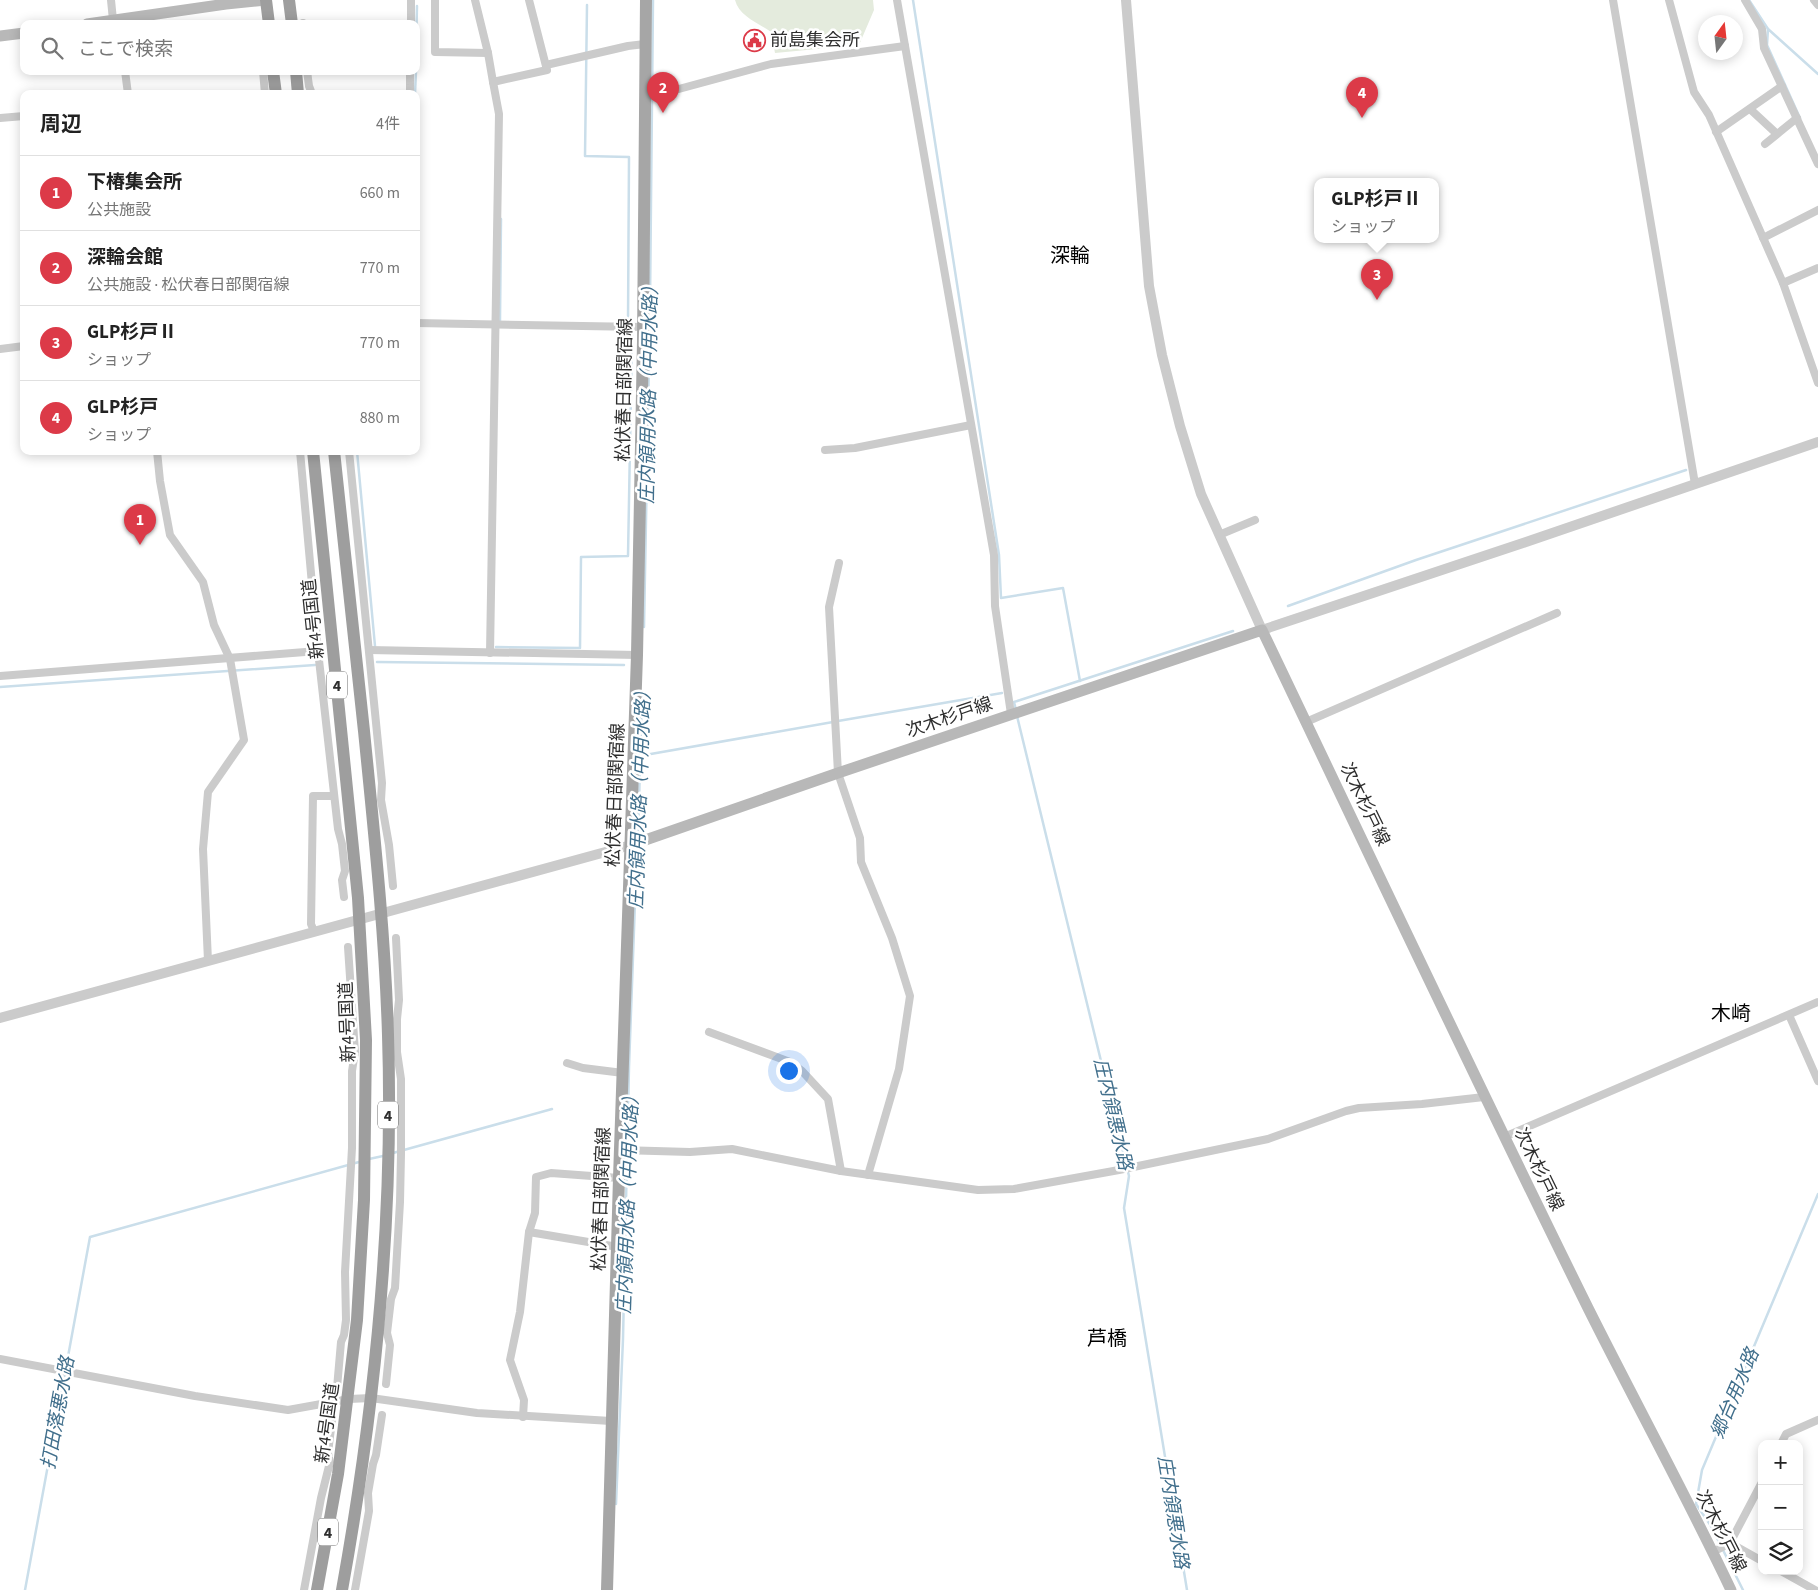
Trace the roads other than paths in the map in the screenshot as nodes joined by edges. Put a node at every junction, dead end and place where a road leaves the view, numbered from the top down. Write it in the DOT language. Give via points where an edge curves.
graph roads {
  1 [pos="111,0"];
  2 [pos="266,0"];
  3 [pos="289,0"];
  4 [pos="411,0"];
  5 [pos="436,0"];
  6 [pos="475,0"];
  7 [pos="529,0"];
  8 [pos="646,0"];
  9 [pos="897,0"];
  10 [pos="1126,0"];
  11 [pos="1613,0"];
  12 [pos="1669,0"];
  13 [pos="1745,0"];
  14 [pos="1814,0"];
  15 [pos="1818,5"];
  16 [pos="116,20"];
  17 [pos="122,20"];
  18 [pos="268,20"];
  19 [pos="298,20"];
  20 [pos="411,20"];
  21 [pos="20,33"];
  22 [pos="0,36"];
  23 [pos="645,44"];
  24 [pos="905,46"];
  25 [pos="488,54"];
  26 [pos="546,65"];
  27 [pos="126,75"];
  28 [pos="263,75"];
  29 [pos="274,75"];
  30 [pos="296,75"];
  31 [pos="308,75"];
  32 [pos="410,75"];
  33 [pos="493,82"];
  34 [pos="1782,86"];
  35 [pos="127,90"];
  36 [pos="265,90"];
  37 [pos="275,90"];
  38 [pos="298,90"];
  39 [pos="310,90"];
  40 [pos="410,90"];
  41 [pos="644,96"];
  42 [pos="1750,108"];
  43 [pos="20,116"];
  44 [pos="0,118"];
  45 [pos="1797,118"];
  46 [pos="1716,132"];
  47 [pos="1777,134"];
  48 [pos="1765,144"];
  49 [pos="1818,164"];
  50 [pos="1818,210"];
  51 [pos="1763,238"];
  52 [pos="1818,268"];
  53 [pos="1783,283"];
  54 [pos="420,323"];
  55 [pos="496,325"];
  56 [pos="642,327"];
  57 [pos="20,346"];
  58 [pos="0,349"];
  59 [pos="1818,383"];
  60 [pos="971,425"];
  61 [pos="1818,442"];
  62 [pos="825,450"];
  63 [pos="157,455"];
  64 [pos="300,455"];
  65 [pos="312,455"];
  66 [pos="334,455"];
  67 [pos="348,455"];
  68 [pos="1695,484"];
  69 [pos="1256,520"];
  70 [pos="1219,535"];
  71 [pos="840,563"];
  72 [pos="1557,613"];
  73 [pos="1262,630"];
  74 [pos="368,650"];
  75 [pos="318,651"];
  76 [pos="490,653"];
  77 [pos="637,654"];
  78 [pos="230,659"];
  79 [pos="0,676"];
  80 [pos="1012,714"];
  81 [pos="1306,722"];
  82 [pos="838,773"];
  83 [pos="334,796"];
  84 [pos="377,815"];
  85 [pos="631,845"];
  86 [pos="348,856"];
  87 [pos="393,886"];
  88 [pos="344,897"];
  89 [pos="381,913"];
  90 [pos="360,919"];
  91 [pos="314,932"];
  92 [pos="396,938"];
  93 [pos="348,946"];
  94 [pos="208,961"];
  95 [pos="1818,1002"];
  96 [pos="1789,1015"];
  97 [pos="0,1018"];
  98 [pos="709,1032"];
  99 [pos="392,1036"];
  100 [pos="360,1040"];
  101 [pos="567,1063"];
  102 [pos="623,1073"];
  103 [pos="1818,1081"];
  104 [pos="1484,1097"];
  105 [pos="1504,1137"];
  106 [pos="620,1150"];
  107 [pos="840,1171"];
  108 [pos="868,1175"];
  109 [pos="619,1178"];
  110 [pos="529,1232"];
  111 [pos="618,1247"];
  112 [pos="384,1318"];
  113 [pos="352,1320"];
  114 [pos="0,1359"];
  115 [pos="386,1384"];
  116 [pos="337,1388"];
  117 [pos="371,1398"];
  118 [pos="349,1399"];
  119 [pos="333,1412"];
  120 [pos="382,1416"];
  121 [pos="523,1417"];
  122 [pos="1818,1420"];
  123 [pos="611,1422"];
  124 [pos="1783,1440"];
  125 [pos="333,1474"];
  126 [pos="365,1477"];
  127 [pos="1760,1485"];
  128 [pos="1730,1543"];
  129 [pos="1713,1552"];
  130 [pos="1758,1558"];
  131 [pos="1788,1575"];
  132 [pos="304,1590"];
  133 [pos="317,1590"];
  134 [pos="342,1590"];
  135 [pos="355,1590"];
  136 [pos="607,1590"];
  137 [pos="1732,1590"];
  138 [pos="1815,1590"];
  1 -- 16 [label="street"];
  2 -- 17 [label="main road"];
  2 -- 18 [label="highway"];
  3 -- 19 [label="highway"];
  4 -- 20 [label="street"];
  5 -- 25 [label="street" via="435,52"];
  6 -- 25 [label="street"];
  7 -- 26 [label="street"];
  8 -- 23 [label="main road, 松伏春日部関宿線"];
  9 -- 24 [label="street"];
  10 -- 70 [label="street" via="1149,286 1180,426 1201,494"];
  11 -- 68 [label="street"];
  12 -- 46 [label="street" via="1694,92"];
  13 -- 34 [label="street" via="1762,29 1764,48"];
  14 -- 15 [label="street"];
  21 -- 22 [label="main road"];
  23 -- 26 [label="street"];
  23 -- 41 [label="main road, 松伏春日部関宿線"];
  24 -- 41 [label="street" via="771,64"];
  24 -- 60 [label="street"];
  25 -- 33 [label="street"];
  26 -- 33 [label="street" via="547,70"];
  27 -- 35 [label="street"];
  28 -- 36 [label="street"];
  29 -- 37 [label="highway"];
  30 -- 38 [label="highway"];
  31 -- 39 [label="street"];
  32 -- 40 [label="street"];
  33 -- 55 [label="street" via="500,114"];
  34 -- 42 [label="street"];
  34 -- 45 [label="street"];
  41 -- 56 [label="main road, 松伏春日部関宿線"];
  42 -- 46 [label="street"];
  42 -- 47 [label="street"];
  43 -- 44 [label="street"];
  45 -- 47 [label="street"];
  45 -- 49 [label="street"];
  46 -- 51 [label="street"];
  47 -- 48 [label="street"];
  50 -- 51 [label="street"];
  51 -- 53 [label="street"];
  52 -- 53 [label="street"];
  53 -- 59 [label="street"];
  54 -- 55 [label="street"];
  55 -- 56 [label="street"];
  55 -- 76 [label="street"];
  56 -- 77 [label="main road, 松伏春日部関宿線"];
  57 -- 58 [label="street"];
  60 -- 62 [label="street" via="855,448"];
  60 -- 80 [label="street" via="994,555 996,606"];
  61 -- 68 [label="street"];
  63 -- 78 [label="street" via="170,535 203,582 214,625"];
  64 -- 75 [label="street"];
  65 -- 86 [label="highway, 新4号国道 / 4"];
  66 -- 84 [label="highway, 4"];
  67 -- 74 [label="street"];
  68 -- 73 [label="street"];
  69 -- 70 [label="street"];
  70 -- 73 [label="street"];
  71 -- 82 [label="street" via="829,607"];
  72 -- 81 [label="street"];
  73 -- 80 [label="main road, 次木杉戸線"];
  73 -- 81 [label="main road, 次木杉戸線"];
  74 -- 76 [label="street"];
  74 -- 84 [label="street" via="382,783"];
  75 -- 78 [label="street"];
  75 -- 83 [label="street"];
  76 -- 77 [label="street"];
  77 -- 85 [label="main road, 松伏春日部関宿線"];
  78 -- 79 [label="street"];
  78 -- 94 [label="street" via="244,740 208,792 203,849"];
  80 -- 82 [label="main road, 次木杉戸線"];
  81 -- 104 [label="main road, 次木杉戸線"];
  82 -- 85 [label="main road, 次木杉戸線"];
  82 -- 108 [label="street" via="860,838 861,862 892,938 910,996 899,1069"];
  83 -- 86 [label="street"];
  83 -- 91 [label="street" via="313,796 311,924"];
  84 -- 87 [label="street" via="389,845"];
  84 -- 89 [label="highway, 4"];
  85 -- 89 [label="street"];
  85 -- 102 [label="main road, 松伏春日部関宿線"];
  86 -- 88 [label="street" via="342,880"];
  86 -- 90 [label="highway, 新4号国道 / 4"];
  89 -- 90 [label="street"];
  89 -- 99 [label="highway, 4"];
  90 -- 91 [label="street"];
  90 -- 100 [label="highway, 新4号国道 / 4"];
  91 -- 94 [label="street"];
  92 -- 99 [label="street" via="400,1000"];
  93 -- 100 [label="street"];
  94 -- 97 [label="street"];
  95 -- 96 [label="street"];
  96 -- 103 [label="street"];
  96 -- 105 [label="street"];
  98 -- 107 [label="street" via="790,1062 802,1071 828,1099"];
  99 -- 112 [label="highway, 4"];
  100 -- 113 [label="highway, 新4号国道 / 4" via="364,1200"];
  101 -- 102 [label="street"];
  102 -- 106 [label="main road, 松伏春日部関宿線"];
  104 -- 105 [label="main road, 次木杉戸線"];
  104 -- 108 [label="street" via="1346,1110 1268,1139 1014,1189 978,1190"];
  105 -- 129 [label="main road, 次木杉戸線"];
  106 -- 107 [label="street" via="690,1152 732,1149"];
  106 -- 109 [label="main road, 松伏春日部関宿線"];
  107 -- 108 [label="street"];
  109 -- 110 [label="street" via="551,1173 536,1177"];
  109 -- 111 [label="main road, 松伏春日部関宿線"];
  110 -- 111 [label="street"];
  110 -- 121 [label="street" via="520,1312 510,1360 524,1400"];
  111 -- 123 [label="main road, 松伏春日部関宿線"];
  112 -- 115 [label="street" via="390,1346"];
  112 -- 117 [label="highway, 4"];
  113 -- 116 [label="street" via="341,1342"];
  113 -- 118 [label="highway, 新4号国道 / 4"];
  114 -- 118 [label="street" via="288,1410"];
  117 -- 118 [label="street"];
  117 -- 121 [label="street"];
  117 -- 126 [label="highway, 4"];
  118 -- 125 [label="highway, 新4号国道 / 4"];
  119 -- 125 [label="street" via="328,1453"];
  120 -- 126 [label="street" via="376,1455"];
  121 -- 123 [label="street"];
  122 -- 124 [label="street" via="1786,1434"];
  123 -- 136 [label="main road, 松伏春日部関宿線"];
  125 -- 132 [label="street" via="321,1498"];
  125 -- 133 [label="highway, 新4号国道 / 4"];
  126 -- 134 [label="highway, 4"];
  126 -- 135 [label="street" via="369,1511"];
  127 -- 128 [label="street"];
  128 -- 129 [label="street"];
  128 -- 130 [label="street"];
  129 -- 137 [label="main road, 次木杉戸線"];
  131 -- 138 [label="street"];
}
